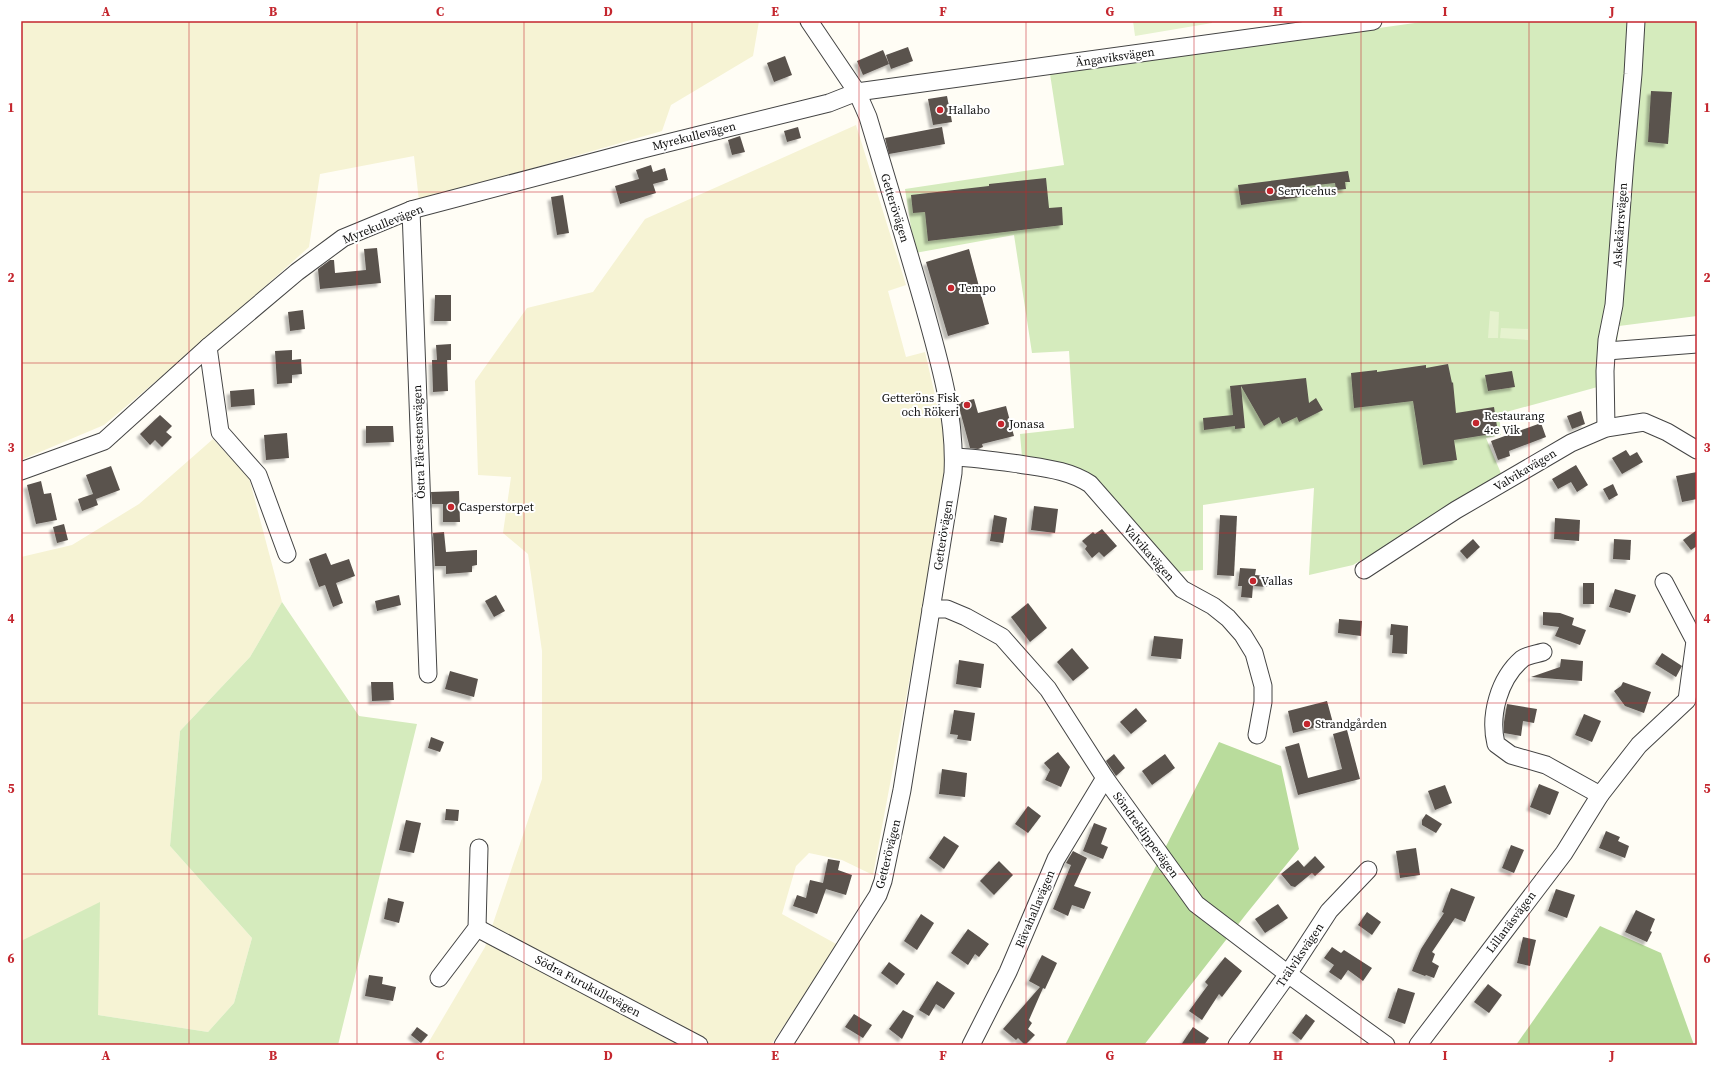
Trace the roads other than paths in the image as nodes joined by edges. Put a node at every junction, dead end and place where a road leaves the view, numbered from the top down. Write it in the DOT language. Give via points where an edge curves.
graph roads {
  1 [pos="809,21"];
  2 [pos="1373,21"];
  3 [pos="1636,21"];
  4 [pos="857,92"];
  5 [pos="411,210"];
  6 [pos="1697,344"];
  7 [pos="208,347"];
  8 [pos="1607,351"];
  9 [pos="1606,428"];
  10 [pos="1697,450"];
  11 [pos="954,457"];
  12 [pos="21,471"];
  13 [pos="286,554"];
  14 [pos="1364,570"];
  15 [pos="1664,582"];
  16 [pos="931,608"];
  17 [pos="1696,641"];
  18 [pos="1543,652"];
  19 [pos="428,674"];
  20 [pos="1257,734"];
  21 [pos="1105,778"];
  22 [pos="1600,795"];
  23 [pos="479,848"];
  24 [pos="1368,870"];
  25 [pos="477,928"];
  26 [pos="1288,974"];
  27 [pos="439,978"];
  28 [pos="699,1045"];
  29 [pos="783,1045"];
  30 [pos="971,1045"];
  31 [pos="1237,1045"];
  32 [pos="1386,1045"];
  33 [pos="1418,1045"];
  1 -- 4 [label="street, Getterövägen"];
  2 -- 4 [label="street, Ängaviksvägen"];
  3 -- 8 [label="street, Askekärrsvägen" via="1634,74 1614,306"];
  4 -- 5 [label="street, Myrekullevägen" via="828,103"];
  4 -- 11 [label="street, Getterövägen" via="868,117 935,347 951,422"];
  5 -- 7 [label="street, Myrekullevägen" via="343,238 297,272"];
  5 -- 19 [label="street, Östra Fårestensvägen"];
  6 -- 8 [label="street"];
  7 -- 12 [label="street, Myrekullevägen" via="104,441"];
  7 -- 13 [label="street" via="220,432 258,475"];
  8 -- 9 [label="street, Askekärrsvägen"];
  9 -- 10 [label="street, Valvikavägen" via="1644,422"];
  9 -- 14 [label="street, Valvikavägen" via="1571,443 1456,510"];
  11 -- 16 [label="street, Getterövägen"];
  11 -- 20 [label="street, Valvikavägen" via="1055,470 1090,484 1182,589 1213,606 1243,635 1254,653 1264,686"];
  15 -- 17 [label="street, Lillanäsvägen"];
  16 -- 21 [label="street, Söndreklippevägen" via="947,609 1002,637 1048,689"];
  16 -- 29 [label="street, Getterövägen" via="902,790 883,881 878,895"];
  17 -- 22 [label="street, Lillanäsvägen" via="1687,700 1639,745"];
  18 -- 22 [label="street" via="1523,658 1509,674 1496,702 1492,727 1496,744 1511,755 1546,765"];
  21 -- 26 [label="street, Söndreklippevägen" via="1196,904"];
  21 -- 30 [label="street, Rävahallavägen" via="1056,859 1008,972"];
  22 -- 33 [label="street, Lillanäsvägen" via="1564,853"];
  23 -- 25 [label="street"];
  24 -- 26 [label="street, Trälviksvägen" via="1329,911"];
  25 -- 27 [label="street"];
  25 -- 28 [label="street, Södra Furukullevägen"];
  26 -- 31 [label="street, Trälviksvägen"];
  26 -- 32 [label="street, Söndreklippevägen"];
}
